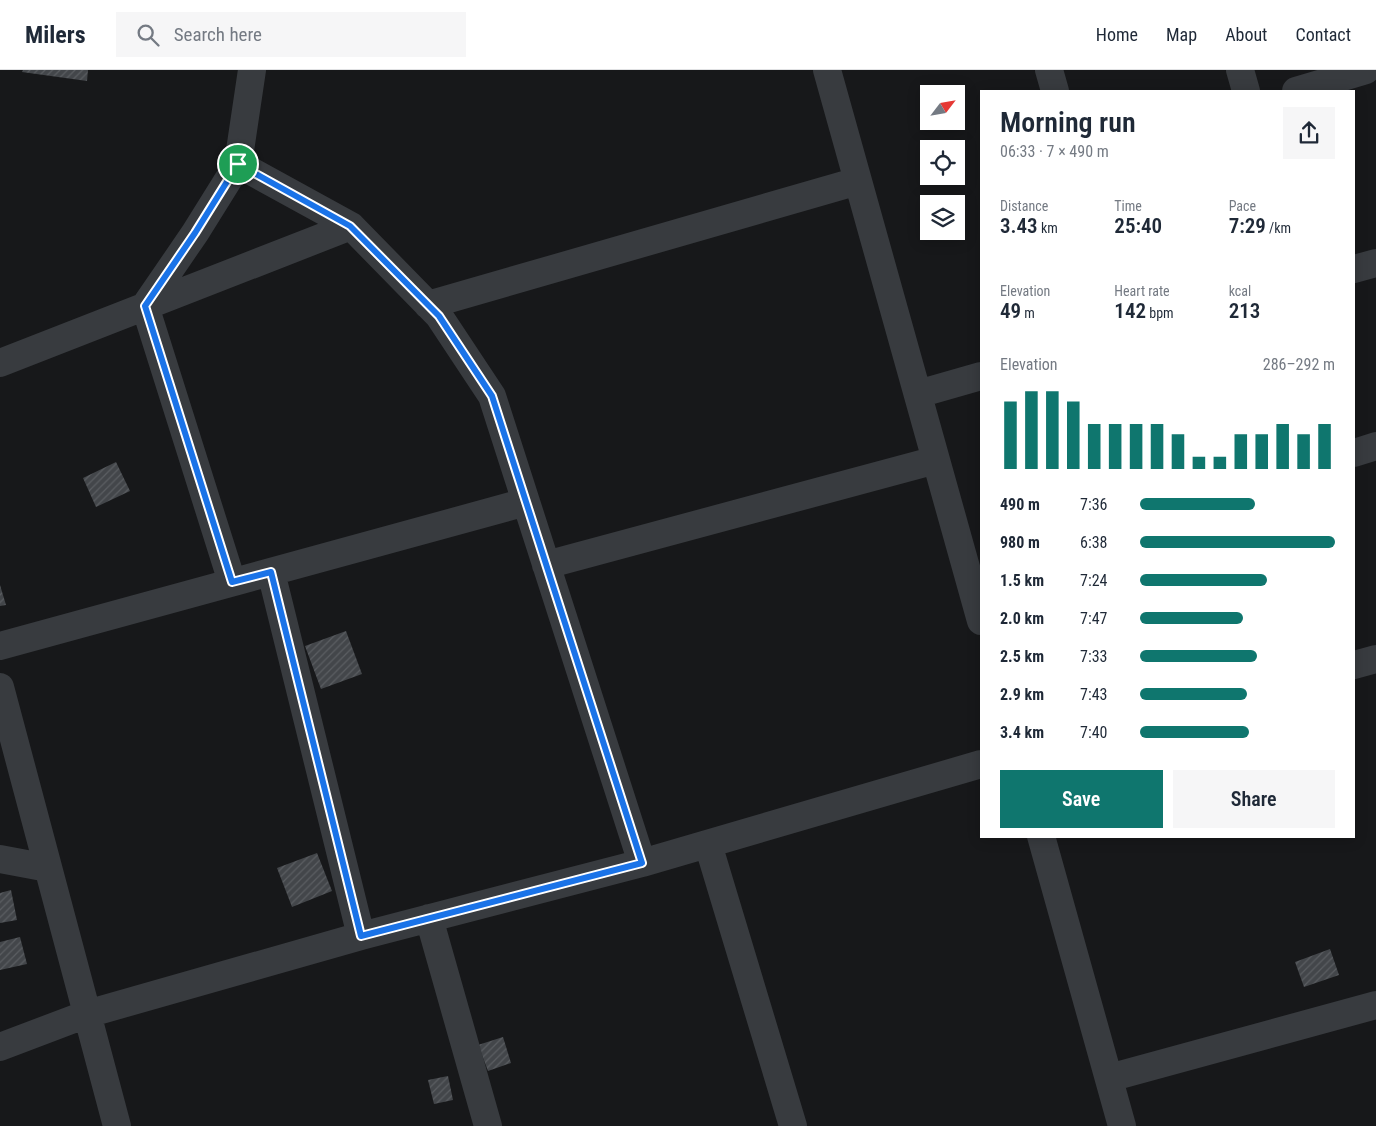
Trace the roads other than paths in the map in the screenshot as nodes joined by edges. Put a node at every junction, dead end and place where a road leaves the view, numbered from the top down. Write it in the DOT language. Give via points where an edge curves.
graph roads {
  1 [pos="252,70"];
  2 [pos="828,70"];
  3 [pos="1049,70"];
  4 [pos="1240,70"];
  5 [pos="1366,70"];
  6 [pos="1055,90"];
  7 [pos="1246,90"];
  8 [pos="1299,90"];
  9 [pos="238,164"];
  10 [pos="858,181"];
  11 [pos="350,226"];
  12 [pos="1376,263"];
  13 [pos="1355,269"];
  14 [pos="428,305"];
  15 [pos="145,306"];
  16 [pos="0,362"];
  17 [pos="980,376"];
  18 [pos="918,394"];
  19 [pos="1376,446"];
  20 [pos="1355,453"];
  21 [pos="936,460"];
  22 [pos="526,502"];
  23 [pos="546,565"];
  24 [pos="271,572"];
  25 [pos="232,582"];
  26 [pos="980,617"];
  27 [pos="0,646"];
  28 [pos="1376,659"];
  29 [pos="1355,664"];
  30 [pos="0,687"];
  31 [pos="980,764"];
  32 [pos="1042,838"];
  33 [pos="708,844"];
  34 [pos="0,859"];
  35 [pos="642,863"];
  36 [pos="48,868"];
  37 [pos="429,918"];
  38 [pos="361,936"];
  39 [pos="1376,1005"];
  40 [pos="87,1014"];
  41 [pos="0,1047"];
  42 [pos="1108,1078"];
  43 [pos="1117,1125"];
  44 [pos="117,1126"];
  45 [pos="488,1126"];
  46 [pos="793,1126"];
  1 -- 9 [label="street"];
  2 -- 10 [label="street"];
  3 -- 6 [label="street"];
  4 -- 7 [label="street"];
  5 -- 8 [label="street"];
  9 -- 11 [label="street"];
  9 -- 15 [label="street"];
  10 -- 14 [label="street"];
  10 -- 18 [label="street"];
  11 -- 14 [label="street"];
  11 -- 15 [label="street"];
  12 -- 13 [label="street"];
  14 -- 22 [label="street" via="439,316 492,396"];
  15 -- 16 [label="street"];
  15 -- 25 [label="street"];
  17 -- 18 [label="street"];
  18 -- 21 [label="street"];
  19 -- 20 [label="street"];
  21 -- 23 [label="street"];
  21 -- 26 [label="street"];
  22 -- 23 [label="street"];
  22 -- 24 [label="street"];
  23 -- 35 [label="street"];
  24 -- 25 [label="street"];
  24 -- 38 [label="street"];
  25 -- 27 [label="street"];
  28 -- 29 [label="street"];
  30 -- 36 [label="street"];
  31 -- 33 [label="street"];
  32 -- 42 [label="street"];
  33 -- 35 [label="street"];
  33 -- 46 [label="street"];
  34 -- 36 [label="street"];
  35 -- 37 [label="street"];
  36 -- 40 [label="street"];
  37 -- 38 [label="street"];
  37 -- 45 [label="street"];
  38 -- 40 [label="street"];
  39 -- 42 [label="street"];
  40 -- 41 [label="street"];
  40 -- 44 [label="street"];
  42 -- 43 [label="street"];
}
